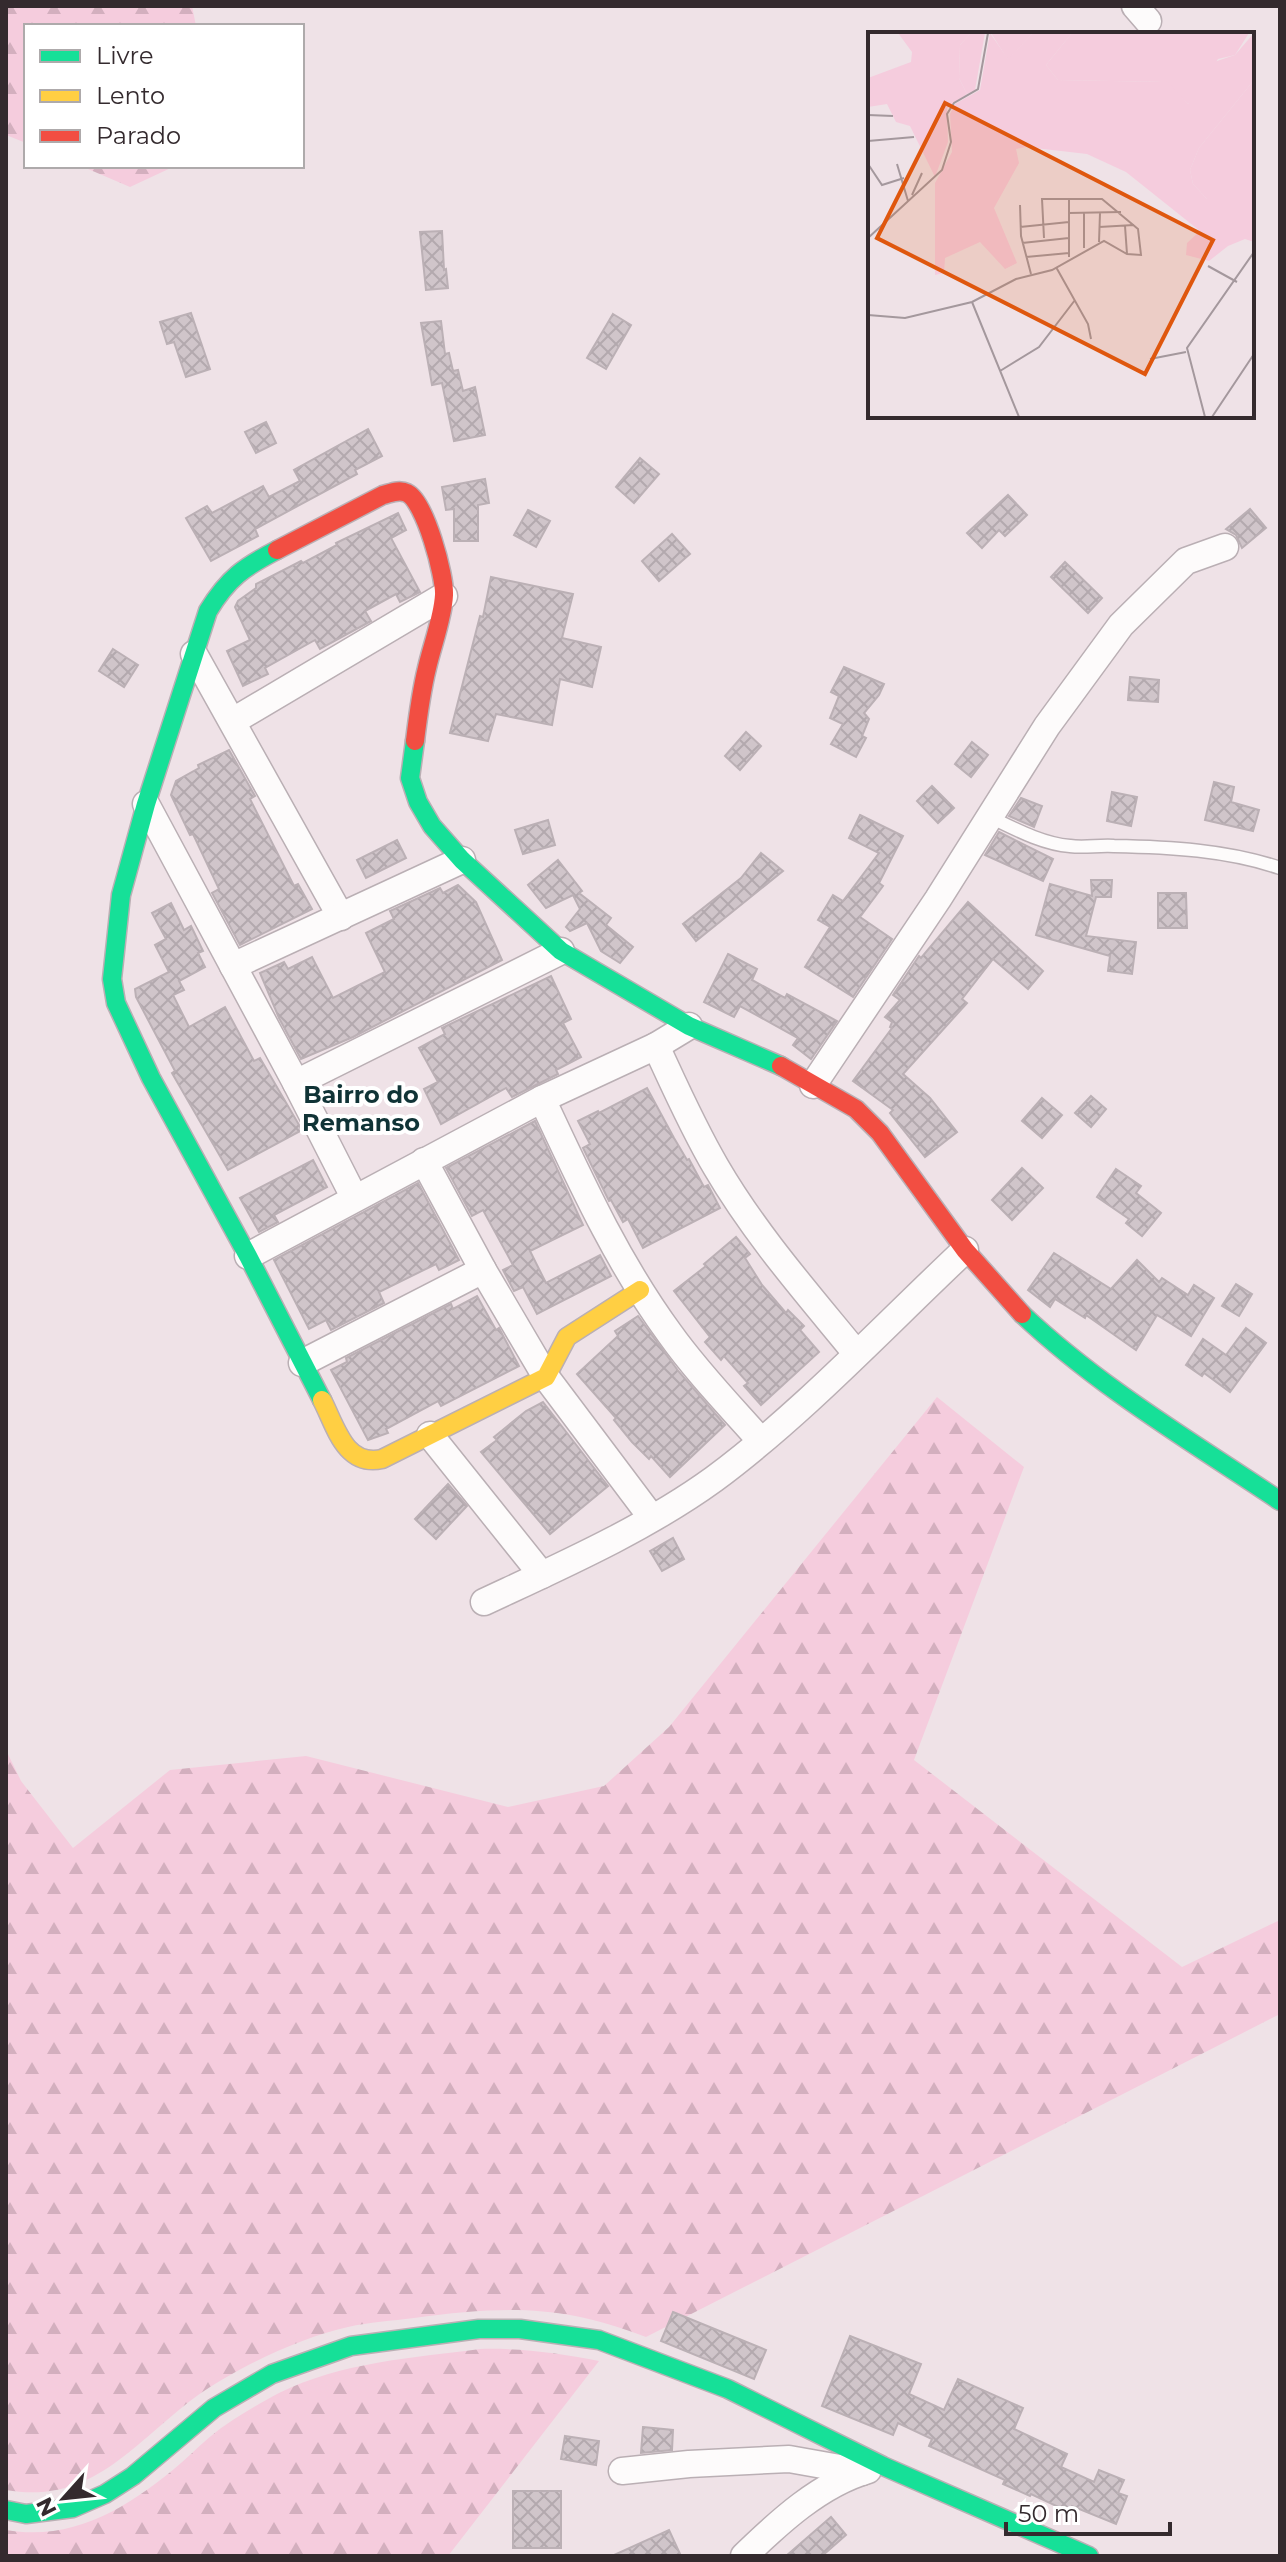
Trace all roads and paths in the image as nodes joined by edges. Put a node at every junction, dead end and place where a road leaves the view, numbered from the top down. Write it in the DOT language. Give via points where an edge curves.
graph roads {
  1 [pos="1225,547"];
  2 [pos="444,596"];
  3 [pos="194,654"];
  4 [pos="233,721"];
  5 [pos="146,804"];
  6 [pos="988,816"];
  7 [pos="462,860"];
  8 [pos="1280,868"];
  9 [pos="341,917"];
  10 [pos="561,951"];
  11 [pos="233,966"];
  12 [pos="689,1026"];
  13 [pos="656,1046"];
  14 [pos="296,1083"];
  15 [pos="813,1085"];
  16 [pos="542,1099"];
  17 [pos="424,1161"];
  18 [pos="354,1197"];
  19 [pos="965,1250"];
  20 [pos="248,1256"];
  21 [pos="483,1270"];
  22 [pos="640,1290"];
  23 [pos="856,1353"];
  24 [pos="302,1363"];
  25 [pos="546,1377"];
  26 [pos="430,1435"];
  27 [pos="761,1441"];
  28 [pos="1280,1501"];
  29 [pos="652,1518"];
  30 [pos="542,1575"];
  31 [pos="484,1602"];
  32 [pos="873,2469"];
  33 [pos="622,2471"];
  34 [pos="6,2510"];
  35 [pos="744,2556"];
  36 [pos="1089,2556"];
  1 -- 6 [label="street" via="1186,561 1121,625"];
  2 -- 3 [label="street" via="420,509 415,499 396,491 244,567 208,611"];
  2 -- 4 [label="street"];
  2 -- 7 [label="street" via="423,682 410,778 432,826"];
  3 -- 4 [label="street"];
  3 -- 5 [label="street"];
  4 -- 9 [label="street"];
  5 -- 11 [label="street"];
  5 -- 20 [label="street" via="121,895 112,979 116,1003"];
  6 -- 8 [label="lane" via="1068,847 1195,851"];
  6 -- 15 [label="street"];
  7 -- 9 [label="street"];
  7 -- 10 [label="street"];
  9 -- 11 [label="street"];
  10 -- 12 [label="street"];
  10 -- 14 [label="street"];
  11 -- 14 [label="street"];
  12 -- 13 [label="street"];
  12 -- 15 [label="street" via="769,1059"];
  13 -- 16 [label="street"];
  13 -- 23 [label="street" via="740,1204"];
  14 -- 18 [label="street"];
  15 -- 19 [label="street" via="856,1109 880,1133"];
  16 -- 17 [label="street"];
  16 -- 22 [label="street" via="596,1216"];
  17 -- 18 [label="street"];
  17 -- 21 [label="street"];
  18 -- 20 [label="street"];
  19 -- 23 [label="street"];
  19 -- 28 [label="street" via="1058,1348"];
  20 -- 24 [label="street"];
  21 -- 24 [label="street"];
  21 -- 25 [label="street"];
  22 -- 25 [label="street" via="567,1337"];
  22 -- 27 [label="street" via="669,1334"];
  23 -- 27 [label="street"];
  24 -- 26 [label="street" via="355,1458 382,1459"];
  25 -- 26 [label="street"];
  25 -- 29 [label="street"];
  26 -- 30 [label="street"];
  27 -- 29 [label="street"];
  29 -- 30 [label="street"];
  30 -- 31 [label="street"];
  32 -- 33 [label="street" via="789,2459"];
  32 -- 34 [label="street" via="728,2389 599,2340 558,2332 479,2329 351,2346 272,2374 214,2408 105,2494 73,2508 26,2514"];
  32 -- 35 [label="street" via="822,2492"];
  32 -- 36 [label="street"];
}
